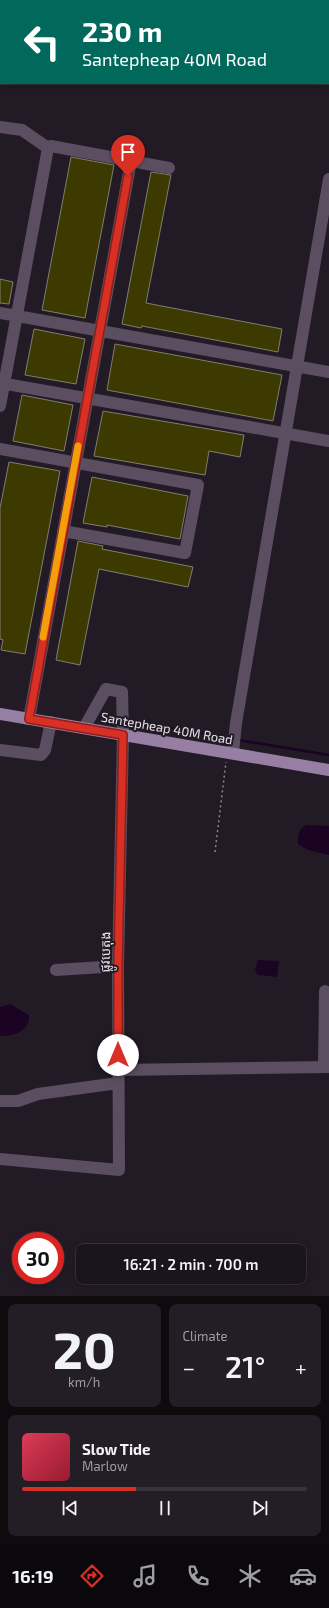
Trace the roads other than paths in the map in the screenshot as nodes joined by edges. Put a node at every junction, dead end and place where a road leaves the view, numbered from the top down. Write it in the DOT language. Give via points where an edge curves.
graph roads {
  1 [pos="0,127"];
  2 [pos="48,148"];
  3 [pos="131,160"];
  4 [pos="169,168"];
  5 [pos="329,180"];
  6 [pos="328,192"];
  7 [pos="0,313"];
  8 [pos="17,316"];
  9 [pos="99,331"];
  10 [pos="297,366"];
  11 [pos="329,372"];
  12 [pos="2,384"];
  13 [pos="87,399"];
  14 [pos="0,406"];
  15 [pos="286,434"];
  16 [pos="329,441"];
  17 [pos="0,449"];
  18 [pos="75,463"];
  19 [pos="63,531"];
  20 [pos="0,714"];
  21 [pos="29,719"];
  22 [pos="51,722"];
  23 [pos="84,728"];
  24 [pos="123,735"];
  25 [pos="0,750"];
  26 [pos="232,750"];
  27 [pos="329,770"];
  28 [pos="118,966"];
  29 [pos="56,970"];
  30 [pos="325,991"];
  31 [pos="327,1067"];
  32 [pos="118,1070"];
  33 [pos="118,1084"];
  34 [pos="0,1101"];
  35 [pos="0,1159"];
  1 -- 2 [label="street" via="22,130"];
  2 -- 3 [label="street" via="51,146"];
  2 -- 8 [label="street"];
  3 -- 4 [label="street"];
  3 -- 9 [label="street"];
  5 -- 6 [label="street"];
  6 -- 10 [label="street"];
  7 -- 8 [label="street"];
  8 -- 9 [label="street"];
  8 -- 12 [label="street"];
  9 -- 10 [label="street"];
  9 -- 13 [label="street"];
  10 -- 11 [label="street"];
  10 -- 15 [label="street"];
  12 -- 13 [label="street"];
  12 -- 14 [label="street"];
  13 -- 15 [label="street"];
  13 -- 18 [label="street"];
  15 -- 16 [label="street"];
  15 -- 26 [label="street"];
  17 -- 18 [label="street"];
  18 -- 19 [label="street"];
  18 -- 19 [label="street" via="198,485 185,553"];
  19 -- 21 [label="street"];
  20 -- 21 [label="main road, Santepheap 40M Road"];
  21 -- 22 [label="main road, Santepheap 40M Road"];
  22 -- 23 [label="main road, Santepheap 40M Road"];
  22 -- 25 [label="street" via="46,750 41,755"];
  23 -- 24 [label="main road, Santepheap 40M Road"];
  23 -- 24 [label="street, ផ្លូវបេតុង" via="106,689 112,690 122,692"];
  24 -- 26 [label="main road, Santepheap 40M Road"];
  24 -- 28 [label="street, ផ្លូវបេតុង"];
  26 -- 27 [label="main road, Santepheap 40M Road"];
  28 -- 29 [label="street"];
  28 -- 32 [label="street, ផ្លូវបេតុង"];
  30 -- 31 [label="street"];
  31 -- 32 [label="street"];
  32 -- 33 [label="street, ផ្លូវបេតុង"];
  33 -- 34 [label="street" via="38,1094 18,1101"];
  33 -- 35 [label="street, ផ្លូវបេតុង" via="119,1170"];
}
